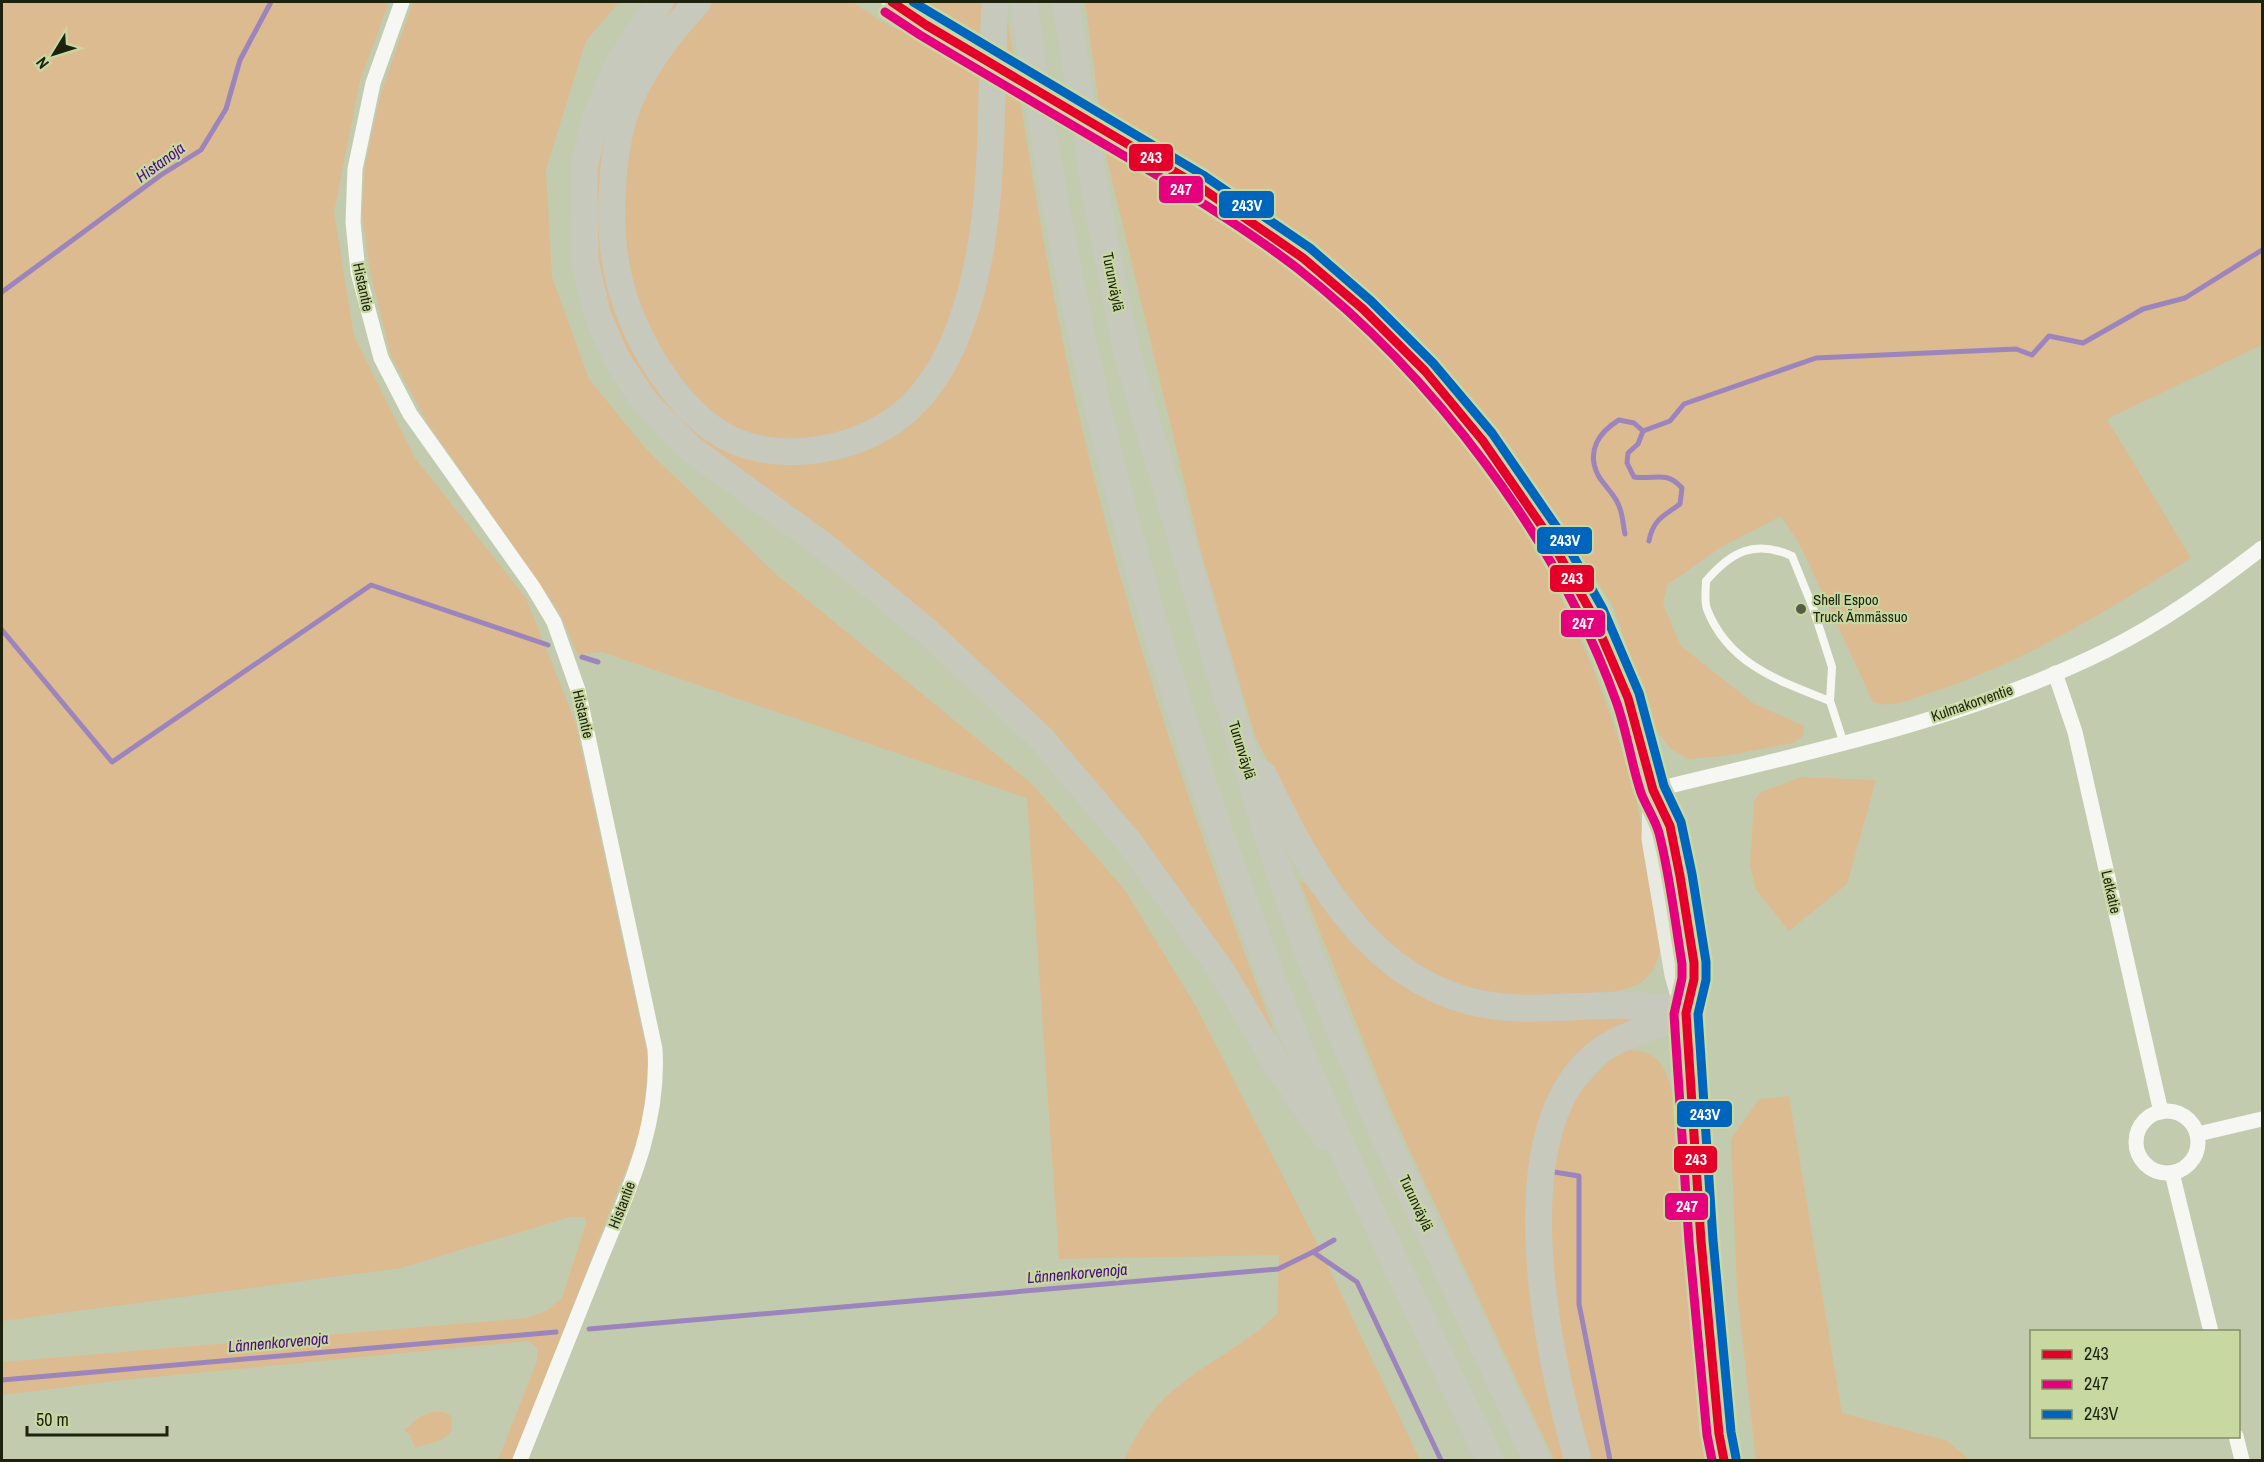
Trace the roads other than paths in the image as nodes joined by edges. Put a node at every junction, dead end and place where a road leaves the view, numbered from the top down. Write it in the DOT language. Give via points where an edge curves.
graph roads {
  1 [pos="402,2"];
  2 [pos="660,2"];
  3 [pos="698,2"];
  4 [pos="892,2"];
  5 [pos="996,2"];
  6 [pos="1024,2"];
  7 [pos="1066,2"];
  8 [pos="2262,548"];
  9 [pos="2055,673"];
  10 [pos="1830,701"];
  11 [pos="1238,736"];
  12 [pos="1843,741"];
  13 [pos="1653,790"];
  14 [pos="1686,1012"];
  15 [pos="2161,1112"];
  16 [pos="2262,1119"];
  17 [pos="2198,1134"];
  18 [pos="2172,1173"];
  19 [pos="1361,1189"];
  20 [pos="2211,1330"];
  21 [pos="2236,1438"];
  22 [pos="520,1461"];
  23 [pos="1490,1461"];
  24 [pos="1537,1461"];
  25 [pos="1578,1461"];
  26 [pos="1724,1461"];
  27 [pos="2242,1461"];
  1 -- 22 [label="street, Histantie" via="373,83 355,169 353,222 358,272 381,358 410,414 554,622 578,690 655,1049 655,1104 648,1133"];
  2 -- 19 [label="highway" via="619,63 596,117 584,167 585,262 598,316 616,358 645,402 691,449 824,546 928,632 1042,739 1130,843 1221,970 1275,1061"];
  3 -- 5 [label="highway" via="647,68 624,118 615,160 617,270 653,363 679,395 711,427 744,445 786,451 821,450 878,433 900,418 941,367 960,324 974,276 985,206"];
  4 -- 13 [label="main road" via="1197,185 1303,258 1425,371 1483,441 1548,535 1592,614 1628,698"];
  6 -- 19 [label="highway" via="1054,198 1080,327 1137,564 1190,747 1269,970"];
  7 -- 11 [label="highway, Turunväylä" via="1095,190 1127,353"];
  8 -- 9 [label="street, Kulmakorventie" via="2218,583 2166,616"];
  9 -- 12 [label="street, Kulmakorventie" via="1910,724"];
  9 -- 15 [label="street, Letkatie" via="2075,732"];
  10 -- 10 [label="lane" via="1767,677 1728,645 1706,607 1706,581 1719,566 1753,548 1776,549 1792,556 1832,667"];
  10 -- 12 [label="lane"];
  11 -- 14 [label="highway" via="1262,771 1320,884 1388,961 1413,977 1461,999 1516,1008 1647,1005"];
  11 -- 24 [label="highway, Turunväylä" via="1274,857 1309,954 1381,1129"];
  12 -- 13 [label="street, Kulmakorventie"];
  13 -- 14 [label="main road" via="1670,826 1689,925 1694,980"];
  14 -- 25 [label="highway" via="1621,1038 1596,1054 1574,1076 1551,1123 1539,1202 1540,1257 1563,1408"];
  14 -- 26 [label="main road" via="1705,1289"];
  15 -- 17 [label="street" via="2177,1112 2186,1117"];
  15 -- 18 [label="street" via="2140,1126 2136,1146 2144,1164 2162,1173"];
  16 -- 17 [label="street"];
  17 -- 18 [label="street" via="2196,1155 2190,1164"];
  18 -- 20 [label="street"];
  19 -- 23 [label="highway"];
  21 -- 27 [label="street"];
}
